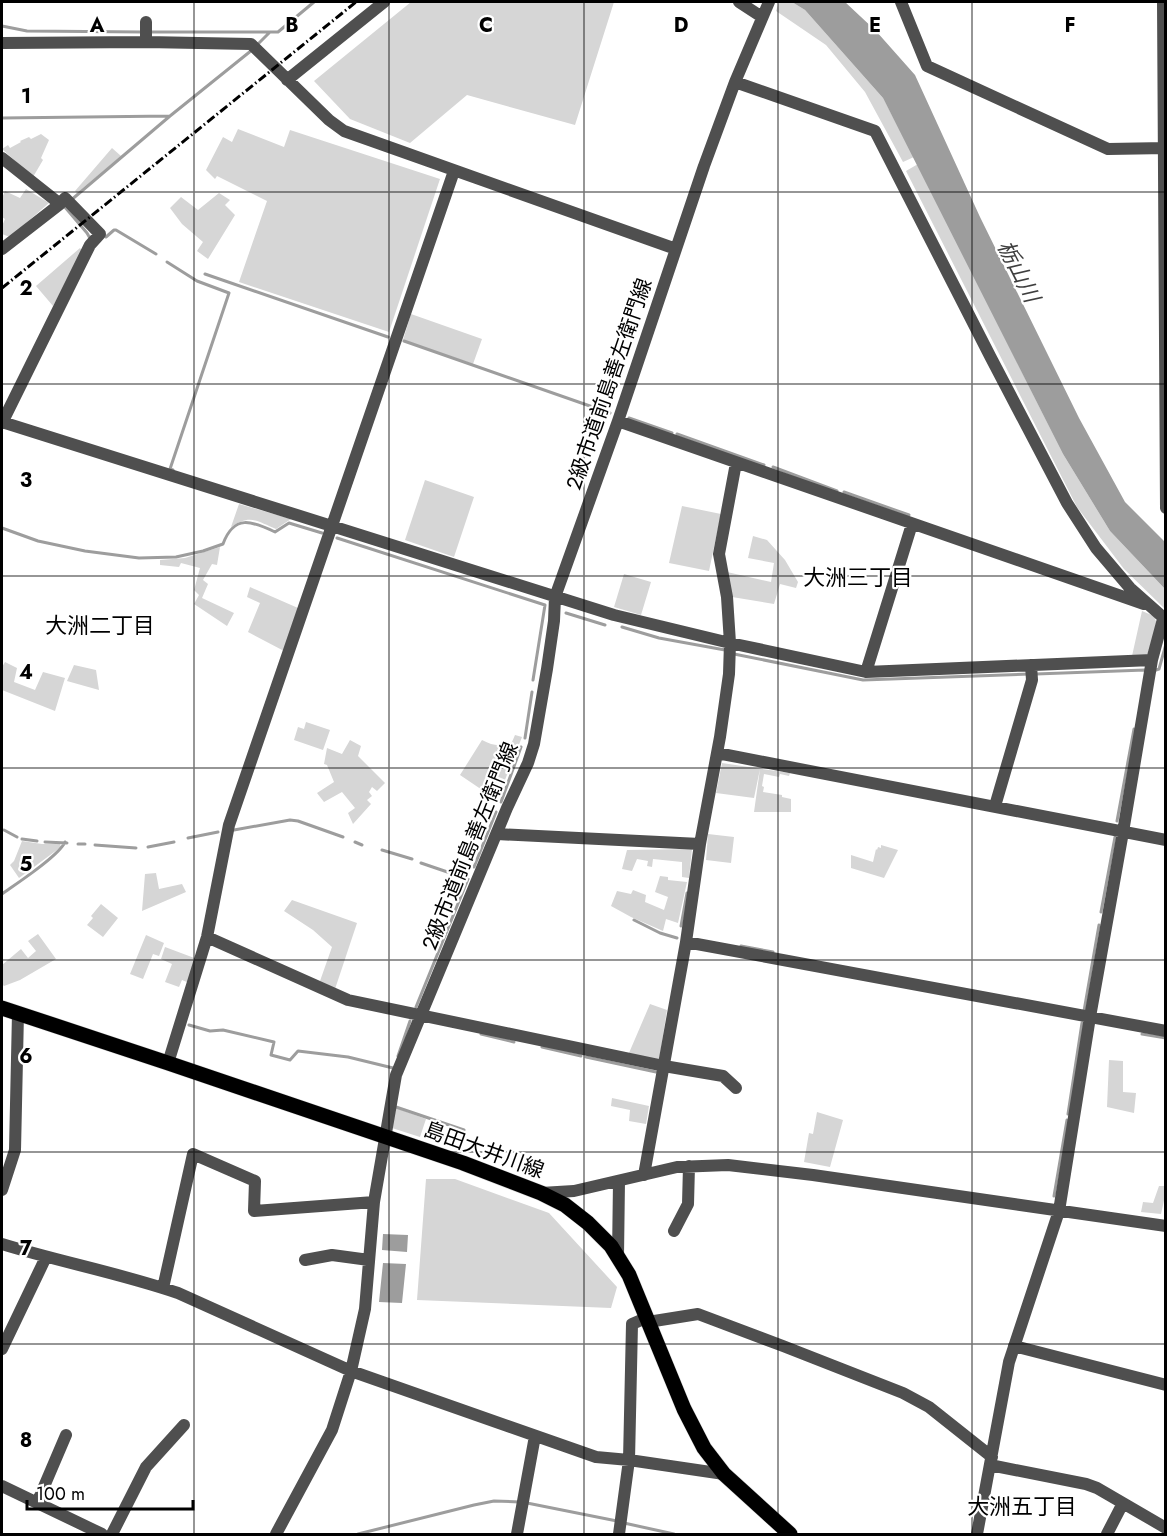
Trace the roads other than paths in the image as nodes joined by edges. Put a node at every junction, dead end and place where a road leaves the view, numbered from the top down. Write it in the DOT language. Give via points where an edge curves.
graph roads {
  1 [pos="384,2"];
  2 [pos="739,2"];
  3 [pos="901,2"];
  4 [pos="1163,2"];
  5 [pos="768,3"];
  6 [pos="762,17"];
  7 [pos="2,43"];
  8 [pos="287,80"];
  9 [pos="735,82"];
  10 [pos="1165,148"];
  11 [pos="2,158"];
  12 [pos="454,171"];
  13 [pos="66,203"];
  14 [pos="2,249"];
  15 [pos="676,249"];
  16 [pos="1165,283"];
  17 [pos="1165,388"];
  18 [pos="618,421"];
  19 [pos="2,422"];
  20 [pos="736,463"];
  21 [pos="1166,508"];
  22 [pos="912,524"];
  23 [pos="333,526"];
  24 [pos="555,597"];
  25 [pos="1148,605"];
  26 [pos="1164,620"];
  27 [pos="730,643"];
  28 [pos="1152,660"];
  29 [pos="1032,671"];
  30 [pos="866,672"];
  31 [pos="717,753"];
  32 [pos="995,806"];
  33 [pos="1123,832"];
  34 [pos="497,834"];
  35 [pos="1166,840"];
  36 [pos="700,844"];
  37 [pos="207,937"];
  38 [pos="686,942"];
  39 [pos="2,1008"];
  40 [pos="18,1013"];
  41 [pos="421,1015"];
  42 [pos="1090,1017"];
  43 [pos="1166,1031"];
  44 [pos="168,1062"];
  45 [pos="664,1066"];
  46 [pos="736,1088"];
  47 [pos="385,1137"];
  48 [pos="689,1166"];
  49 [pos="644,1175"];
  50 [pos="619,1180"];
  51 [pos="2,1190"];
  52 [pos="541,1192"];
  53 [pos="374,1202"];
  54 [pos="1059,1211"];
  55 [pos="1166,1226"];
  56 [pos="674,1231"];
  57 [pos="2,1244"];
  58 [pos="618,1256"];
  59 [pos="46,1257"];
  60 [pos="305,1260"];
  61 [pos="369,1260"];
  62 [pos="163,1287"];
  63 [pos="647,1320"];
  64 [pos="1014,1346"];
  65 [pos="2,1349"];
  66 [pos="351,1371"];
  67 [pos="1166,1385"];
  68 [pos="184,1425"];
  69 [pos="66,1435"];
  70 [pos="535,1436"];
  71 [pos="629,1460"];
  72 [pos="991,1461"];
  73 [pos="724,1474"];
  74 [pos="2,1486"];
  75 [pos="37,1503"];
  76 [pos="1123,1503"];
  77 [pos="1166,1528"];
  78 [pos="787,1533"];
  79 [pos="102,1534"];
  80 [pos="112,1534"];
  81 [pos="276,1534"];
  82 [pos="517,1534"];
  83 [pos="620,1534"];
  84 [pos="977,1534"];
  85 [pos="1107,1534"];
  1 -- 8 [label="street"];
  2 -- 6 [label="street"];
  3 -- 10 [label="street" via="927,66 1108,148"];
  4 -- 10 [label="street"];
  5 -- 6 [label="street, 2級市道前島善左衛門線"];
  6 -- 9 [label="street, 2級市道前島善左衛門線"];
  7 -- 8 [label="street" via="146,30 254,46"];
  8 -- 12 [label="street" via="344,131"];
  9 -- 15 [label="street, 2級市道前島善左衛門線"];
  9 -- 25 [label="street" via="875,131 1067,503 1096,548"];
  10 -- 16 [label="street"];
  11 -- 13 [label="street"];
  12 -- 15 [label="street"];
  12 -- 23 [label="street"];
  13 -- 14 [label="street"];
  13 -- 19 [label="street" via="100,234 90,245"];
  15 -- 18 [label="street, 2級市道前島善左衛門線"];
  16 -- 17 [label="street"];
  17 -- 21 [label="street"];
  18 -- 20 [label="street"];
  18 -- 24 [label="street, 2級市道前島善左衛門線"];
  19 -- 23 [label="street"];
  20 -- 22 [label="street"];
  20 -- 27 [label="street" via="719,554"];
  22 -- 25 [label="street"];
  22 -- 30 [label="street"];
  23 -- 24 [label="street"];
  23 -- 37 [label="street" via="229,825"];
  24 -- 27 [label="street"];
  24 -- 34 [label="street, 2級市道前島善左衛門線" via="548,669 534,744"];
  25 -- 26 [label="street"];
  26 -- 28 [label="street"];
  27 -- 30 [label="street"];
  27 -- 31 [label="street"];
  28 -- 29 [label="street"];
  28 -- 33 [label="street"];
  29 -- 30 [label="street"];
  29 -- 32 [label="street"];
  31 -- 32 [label="street"];
  31 -- 36 [label="street"];
  32 -- 33 [label="street"];
  33 -- 35 [label="street"];
  33 -- 42 [label="street"];
  34 -- 36 [label="street"];
  34 -- 41 [label="street, 2級市道前島善左衛門線"];
  36 -- 38 [label="street"];
  37 -- 41 [label="street" via="348,1000"];
  37 -- 44 [label="street"];
  38 -- 42 [label="street"];
  38 -- 45 [label="street"];
  39 -- 40 [label="main road, 島田大井川線"];
  40 -- 44 [label="main road, 島田大井川線"];
  40 -- 51 [label="street" via="15,1150"];
  41 -- 45 [label="street"];
  41 -- 47 [label="street, 2級市道前島善左衛門線" via="396,1075"];
  42 -- 43 [label="street"];
  42 -- 54 [label="street"];
  44 -- 47 [label="main road, 島田大井川線"];
  45 -- 46 [label="street" via="723,1076"];
  45 -- 49 [label="street"];
  47 -- 52 [label="main road, 島田大井川線"];
  47 -- 53 [label="street, 2級市道前島善左衛門線"];
  48 -- 49 [label="street"];
  48 -- 54 [label="street" via="728,1164"];
  48 -- 56 [label="street" via="688,1204"];
  49 -- 50 [label="street"];
  50 -- 52 [label="street" via="574,1191"];
  50 -- 58 [label="street"];
  52 -- 58 [label="main road, 島田大井川線" via="588,1223"];
  53 -- 61 [label="street, 2級市道前島善左衛門線"];
  53 -- 62 [label="street" via="254,1211 255,1181 193,1154"];
  54 -- 55 [label="street"];
  54 -- 64 [label="street"];
  57 -- 59 [label="street"];
  58 -- 63 [label="main road, 島田大井川線"];
  59 -- 62 [label="street"];
  59 -- 65 [label="street"];
  60 -- 61 [label="street" via="332,1255"];
  61 -- 66 [label="street, 2級市道前島善左衛門線" via="365,1309"];
  62 -- 66 [label="street"];
  63 -- 71 [label="street" via="632,1324"];
  63 -- 72 [label="street" via="698,1314 903,1393 929,1407"];
  63 -- 73 [label="main road, 島田大井川線" via="684,1409 704,1448"];
  64 -- 67 [label="street"];
  64 -- 72 [label="street"];
  66 -- 70 [label="street"];
  66 -- 81 [label="street, 2級市道前島善左衛門線" via="332,1430"];
  68 -- 80 [label="street" via="146,1467"];
  69 -- 75 [label="street"];
  70 -- 71 [label="street" via="596,1457"];
  70 -- 82 [label="street"];
  71 -- 73 [label="street"];
  71 -- 83 [label="street"];
  72 -- 76 [label="street" via="1086,1484"];
  72 -- 84 [label="street"];
  73 -- 78 [label="main road, 島田大井川線"];
  74 -- 75 [label="street"];
  75 -- 79 [label="street"];
  76 -- 77 [label="street"];
  76 -- 85 [label="street"];
}
